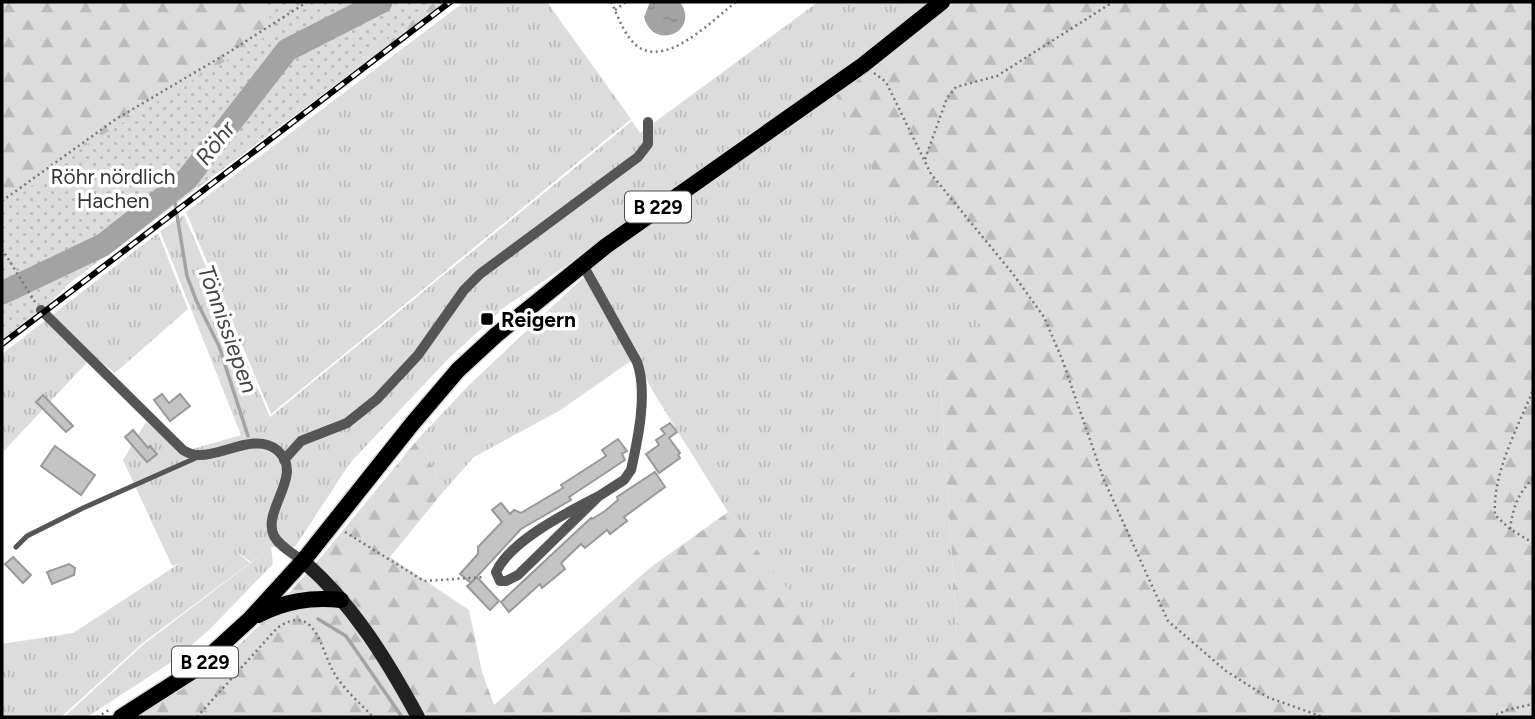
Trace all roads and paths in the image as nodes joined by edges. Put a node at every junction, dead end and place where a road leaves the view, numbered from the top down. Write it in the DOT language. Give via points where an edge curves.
graph roads {
  1 [pos="307,2"];
  2 [pos="611,2"];
  3 [pos="626,2"];
  4 [pos="736,2"];
  5 [pos="942,2"];
  6 [pos="1113,2"];
  7 [pos="615,10"];
  8 [pos="863,65"];
  9 [pos="648,122"];
  10 [pos="924,159"];
  11 [pos="2,201"];
  12 [pos="2,249"];
  13 [pos="583,265"];
  14 [pos="39,307"];
  15 [pos="1533,390"];
  16 [pos="200,456"];
  17 [pos="284,460"];
  18 [pos="1533,478"];
  19 [pos="599,496"];
  20 [pos="332,524"];
  21 [pos="1510,529"];
  22 [pos="1533,543"];
  23 [pos="16,547"];
  24 [pos="303,561"];
  25 [pos="496,576"];
  26 [pos="341,600"];
  27 [pos="250,619"];
  28 [pos="1533,704"];
  29 [pos="118,712"];
  30 [pos="97,717"];
  31 [pos="197,717"];
  32 [pos="373,717"];
  33 [pos="418,717"];
  34 [pos="1323,717"];
  35 [pos="1490,717"];
  1 -- 11 [label="path" via="116,119"];
  2 -- 7 [label="path"];
  3 -- 7 [label="path"];
  4 -- 7 [label="path" via="680,45 660,52 645,50 631,40"];
  5 -- 8 [label="main road, B 229"];
  6 -- 10 [label="path" via="997,76 956,87 947,98"];
  8 -- 10 [label="path" via="886,82"];
  8 -- 13 [label="main road, B 229"];
  9 -- 17 [label="street" via="648,144 638,157 480,274 405,370 361,413 309,436"];
  10 -- 34 [label="path" via="1044,317 1104,480 1168,621 1226,671 1267,697"];
  12 -- 14 [label="path"];
  13 -- 19 [label="street" via="638,362 643,381 631,470"];
  13 -- 20 [label="main road, B 229" via="458,370"];
  14 -- 16 [label="street" via="179,448"];
  15 -- 21 [label="path" via="1494,497 1495,515"];
  16 -- 17 [label="street" via="263,445 279,451"];
  16 -- 23 [label="lane" via="83,508 27,536"];
  17 -- 24 [label="street" via="286,479 272,517 272,533"];
  18 -- 21 [label="path" via="1514,505"];
  19 -- 25 [label="street" via="541,528 504,559"];
  19 -- 25 [label="street" via="518,575 503,582"];
  20 -- 24 [label="main road, B 229"];
  20 -- 25 [label="path" via="424,581"];
  21 -- 22 [label="path"];
  24 -- 26 [label="main road"];
  24 -- 27 [label="main road, B 229"];
  26 -- 27 [label="main road" via="306,598 279,604"];
  26 -- 33 [label="main road" via="372,637"];
  27 -- 29 [label="main road, B 229" via="193,671"];
  28 -- 35 [label="path"];
  29 -- 30 [label="path"];
  31 -- 32 [label="path" via="277,628 292,620 312,626 333,671"];
}
